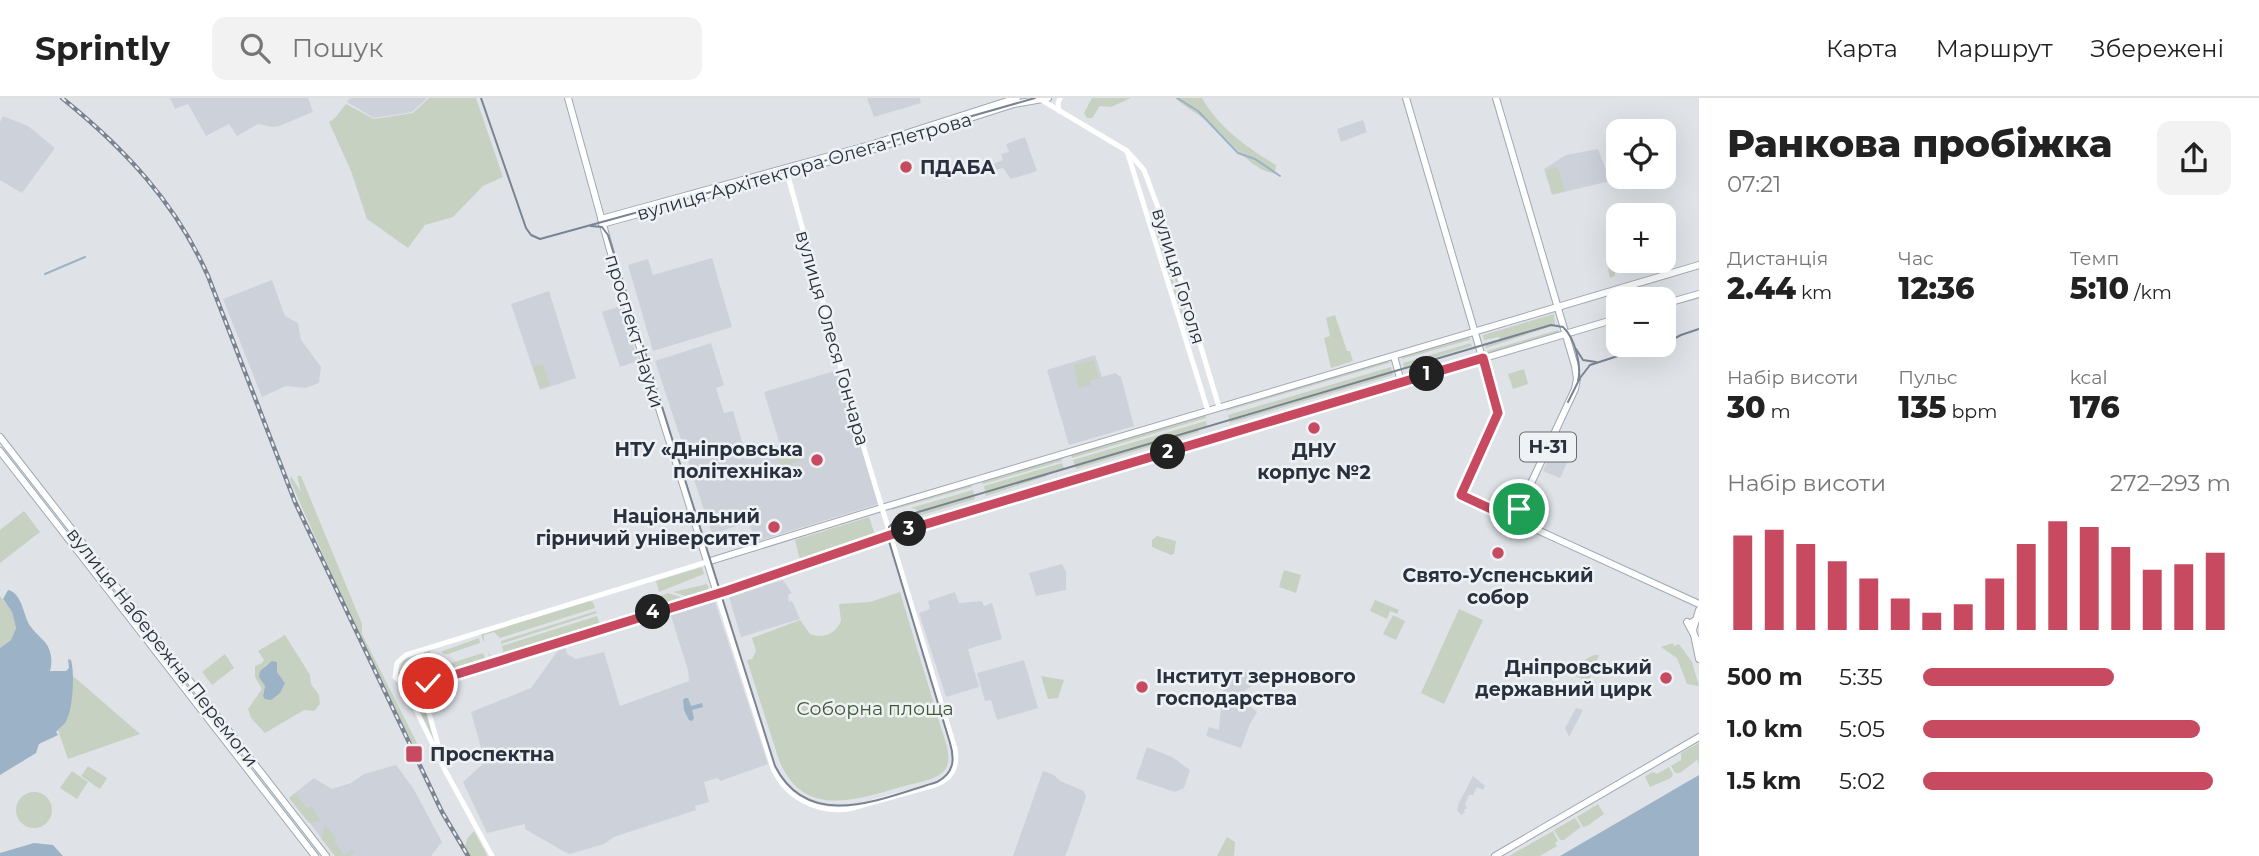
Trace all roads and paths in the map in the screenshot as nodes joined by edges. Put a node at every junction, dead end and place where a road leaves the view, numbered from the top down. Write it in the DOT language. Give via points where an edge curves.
graph roads {
  1 [pos="568,98"];
  2 [pos="1017,98"];
  3 [pos="1060,98"];
  4 [pos="1406,98"];
  5 [pos="1496,98"];
  6 [pos="1044,99"];
  7 [pos="1059,111"];
  8 [pos="1127,151"];
  9 [pos="787,170"];
  10 [pos="601,222"];
  11 [pos="1699,265"];
  12 [pos="1699,294"];
  13 [pos="1676,301"];
  14 [pos="1558,308"];
  15 [pos="1606,322"];
  16 [pos="1475,333"];
  17 [pos="1566,333"];
  18 [pos="1394,356"];
  19 [pos="1483,358"];
  20 [pos="1401,382"];
  21 [pos="1219,407"];
  22 [pos="1208,411"];
  23 [pos="0,437"];
  24 [pos="0,451"];
  25 [pos="882,509"];
  26 [pos="1519,509"];
  27 [pos="1502,514"];
  28 [pos="1526,526"];
  29 [pos="890,535"];
  30 [pos="707,562"];
  31 [pos="717,593"];
  32 [pos="1699,604"];
  33 [pos="1699,610"];
  34 [pos="138,614"];
  35 [pos="131,620"];
  36 [pos="1693,635"];
  37 [pos="1699,645"];
  38 [pos="1699,659"];
  39 [pos="192,683"];
  40 [pos="428,683"];
  41 [pos="404,685"];
  42 [pos="185,688"];
  43 [pos="1699,737"];
  44 [pos="446,772"];
  45 [pos="266,778"];
  46 [pos="259,783"];
  47 [pos="315,856"];
  48 [pos="326,856"];
  49 [pos="492,856"];
  50 [pos="1495,856"];
  1 -- 10 [label="main road, проспект Науки"];
  2 -- 9 [label="main road, вулиця Архітектора Олега Петрова"];
  3 -- 7 [label="main road"];
  4 -- 16 [label="main road"];
  5 -- 14 [label="main road"];
  6 -- 7 [label="main road, вулиця Гоголя"];
  6 -- 9 [label="main road, вулиця Архітектора Олега Петрова"];
  7 -- 8 [label="main road, вулиця Гоголя"];
  8 -- 21 [label="main road, вулиця Гоголя" via="1150,183"];
  8 -- 22 [label="main road, вулиця Гоголя"];
  9 -- 10 [label="main road, вулиця Архітектора Олега Петрова"];
  9 -- 25 [label="main road, вулиця Олеся Гончара"];
  10 -- 30 [label="main road, проспект Науки"];
  11 -- 14 [label="main road"];
  12 -- 13 [label="main road"];
  14 -- 16 [label="main road"];
  14 -- 17 [label="main road"];
  15 -- 17 [label="main road"];
  16 -- 18 [label="main road"];
  16 -- 19 [label="main road, Н-31"];
  17 -- 19 [label="main road"];
  17 -- 26 [label="main road, Н-31" via="1576,366 1576,385"];
  18 -- 20 [label="main road"];
  18 -- 21 [label="main road"];
  19 -- 20 [label="main road"];
  19 -- 27 [label="main road, Н-31" via="1498,413 1461,495"];
  20 -- 29 [label="main road"];
  21 -- 22 [label="main road"];
  22 -- 25 [label="main road"];
  23 -- 34 [label="main road, вулиця Набережна Перемоги"];
  24 -- 35 [label="main road, вулиця Набережна Перемоги"];
  25 -- 29 [label="main road, вулиця Олеся Гончара"];
  25 -- 30 [label="main road"];
  26 -- 27 [label="main road"];
  26 -- 28 [label="main road"];
  27 -- 28 [label="main road, Н-31"];
  28 -- 32 [label="main road, Н-31"];
  29 -- 31 [label="main road"];
  29 -- 31 [label="main road" via="955,750 954,769 940,783 841,810 813,806 790,792 771,762"];
  30 -- 31 [label="main road, проспект Науки"];
  30 -- 41 [label="main road" via="406,655 395,670"];
  31 -- 40 [label="main road"];
  33 -- 36 [label="main road" via="1694,621 1687,622"];
  34 -- 35 [label="main road"];
  34 -- 39 [label="main road, вулиця Набережна Перемоги"];
  35 -- 42 [label="main road, вулиця Набережна Перемоги"];
  36 -- 37 [label="main road"];
  36 -- 38 [label="main road"];
  39 -- 42 [label="main road"];
  39 -- 45 [label="main road, вулиця Набережна Перемоги"];
  40 -- 41 [label="main road"];
  40 -- 44 [label="main road" via="423,692"];
  41 -- 44 [label="main road"];
  42 -- 46 [label="main road, вулиця Набережна Перемоги"];
  43 -- 50 [label="main road"];
  44 -- 49 [label="main road"];
  45 -- 46 [label="main road"];
  45 -- 48 [label="main road, вулиця Набережна Перемоги"];
  46 -- 47 [label="main road, вулиця Набережна Перемоги"];
}
